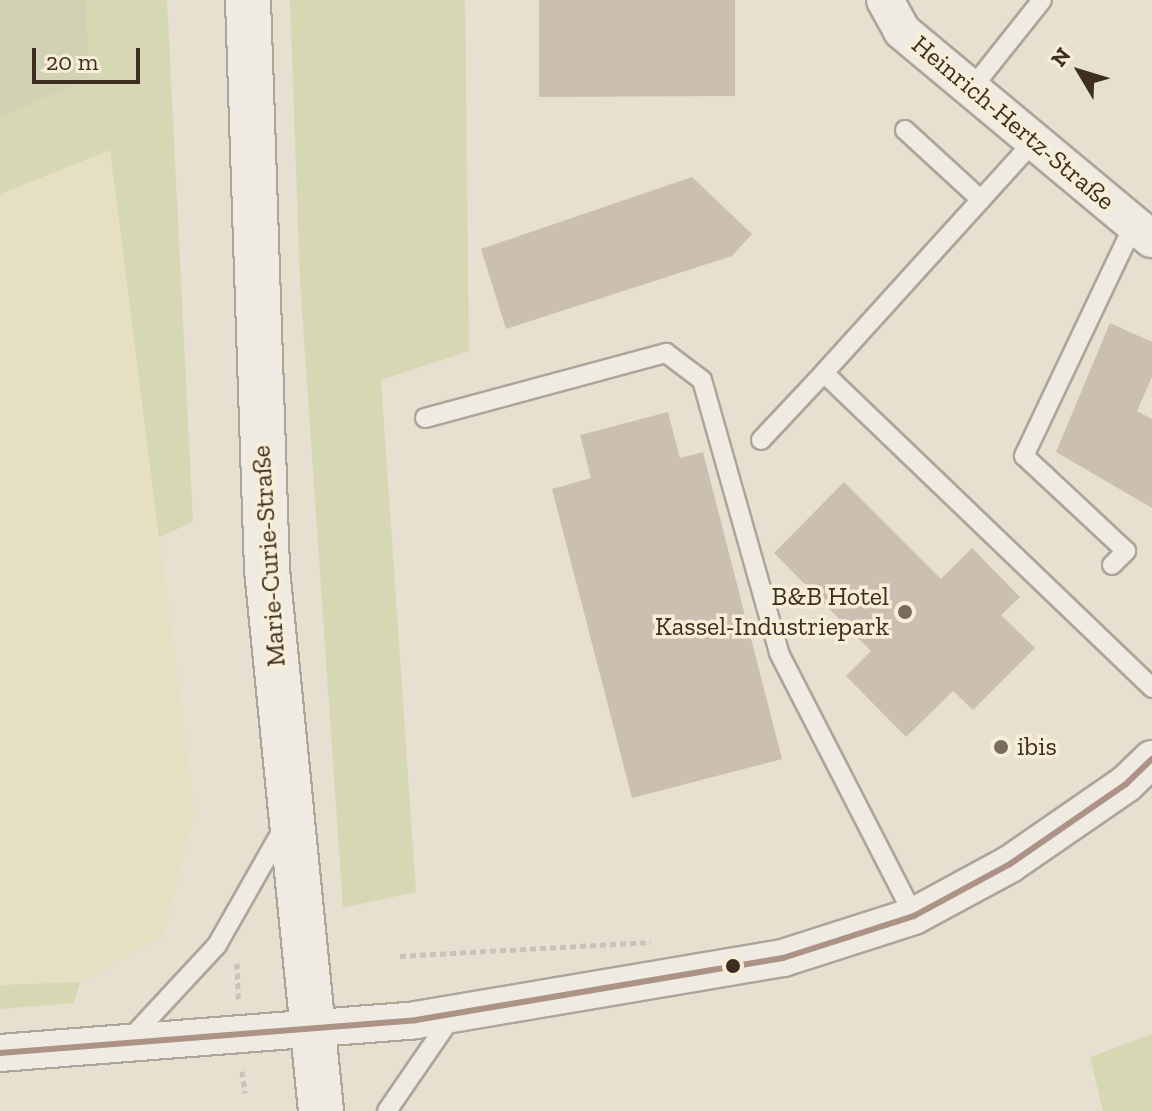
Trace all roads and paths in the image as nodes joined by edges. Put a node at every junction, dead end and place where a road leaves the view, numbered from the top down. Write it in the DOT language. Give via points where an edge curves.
graph roads {
  1 [pos="248,0"];
  2 [pos="885,0"];
  3 [pos="1042,0"];
  4 [pos="972,88"];
  5 [pos="905,130"];
  6 [pos="1035,140"];
  7 [pos="981,200"];
  8 [pos="1143,231"];
  9 [pos="824,373"];
  10 [pos="425,418"];
  11 [pos="761,440"];
  12 [pos="1112,565"];
  13 [pos="1152,688"];
  14 [pos="1152,759"];
  15 [pos="291,816"];
  16 [pos="914,916"];
  17 [pos="663,944"];
  18 [pos="400,956"];
  19 [pos="454,1015"];
  20 [pos="312,1028"];
  21 [pos="126,1043"];
  22 [pos="0,1053"];
  23 [pos="321,1111"];
  24 [pos="387,1111"];
  1 -- 15 [label="main road, Marie-Curie-Straße" via="267,570"];
  2 -- 4 [label="street, Heinrich-Hertz-Straße" via="902,31"];
  3 -- 4 [label="lane"];
  4 -- 6 [label="street, Heinrich-Hertz-Straße"];
  5 -- 7 [label="lane"];
  6 -- 7 [label="lane"];
  6 -- 8 [label="street, Heinrich-Hertz-Straße"];
  7 -- 9 [label="lane"];
  8 -- 12 [label="lane" via="1024,456 1126,551"];
  9 -- 11 [label="lane"];
  9 -- 13 [label="lane"];
  10 -- 16 [label="lane" via="666,353 702,380 779,653"];
  14 -- 16 [label="street" via="1126,784 1010,864"];
  15 -- 20 [label="main road, Marie-Curie-Straße"];
  15 -- 21 [label="lane" via="217,945"];
  16 -- 19 [label="street" via="783,958"];
  17 -- 18 [label="path" via="639,940"];
  19 -- 20 [label="street"];
  19 -- 24 [label="lane"];
  20 -- 21 [label="street"];
  20 -- 23 [label="main road, Marie-Curie-Straße"];
  21 -- 22 [label="street"];
}
